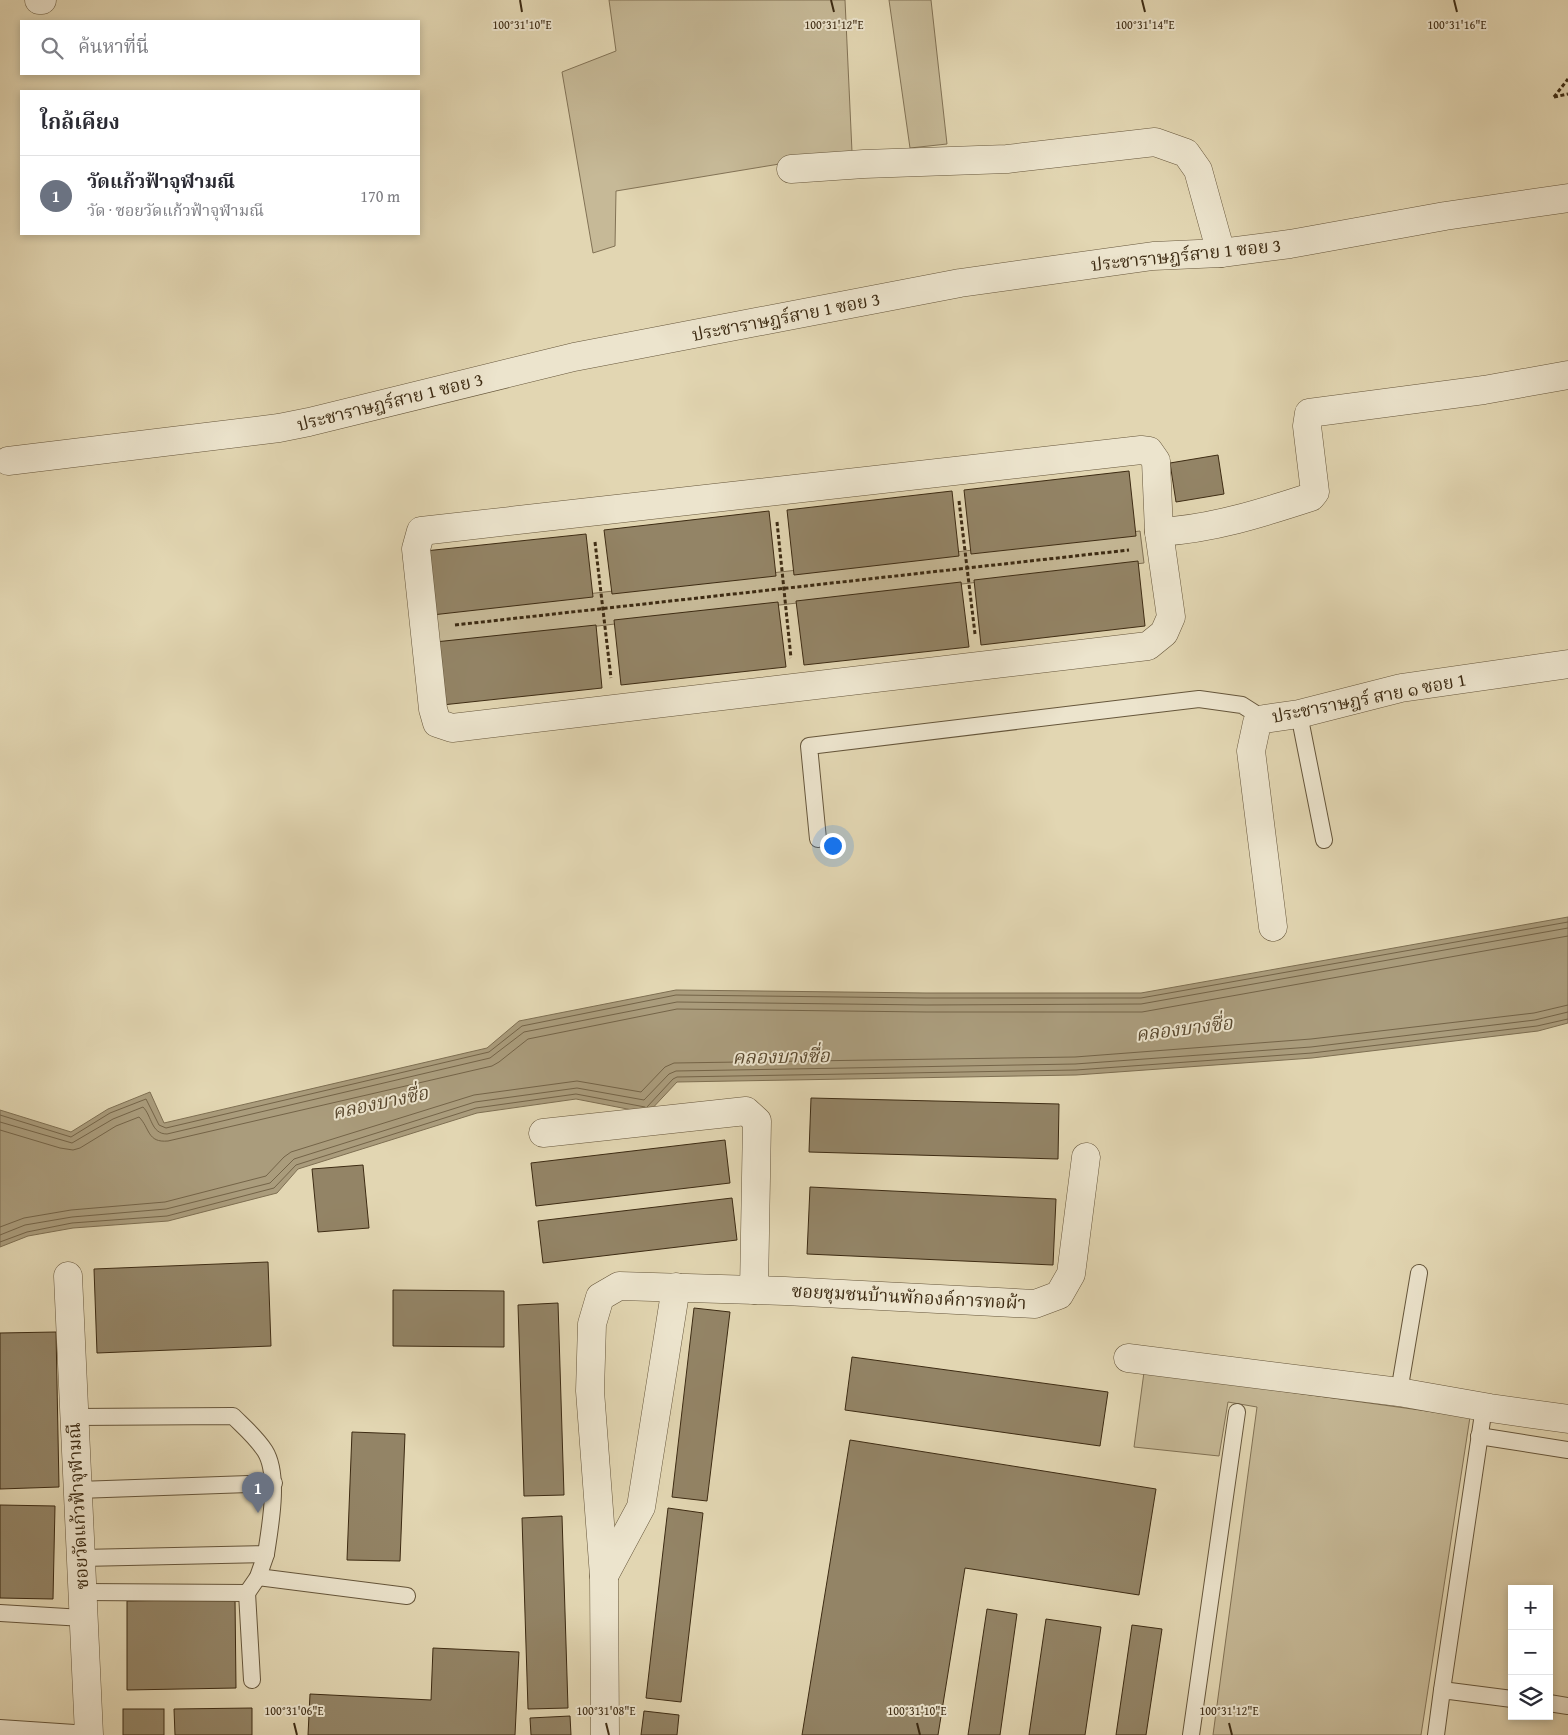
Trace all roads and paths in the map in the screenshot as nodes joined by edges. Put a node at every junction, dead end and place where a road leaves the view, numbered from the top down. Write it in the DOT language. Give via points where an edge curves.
graph roads {
  1 [pos="1568,79"];
  2 [pos="1568,94"];
  3 [pos="791,169"];
  4 [pos="1568,198"];
  5 [pos="1221,253"];
  6 [pos="1568,375"];
  7 [pos="8,461"];
  8 [pos="955,471"];
  9 [pos="774,492"];
  10 [pos="592,512"];
  11 [pos="1160,539"];
  12 [pos="966,568"];
  13 [pos="784,588"];
  14 [pos="602,608"];
  15 [pos="424,628"];
  16 [pos="1568,664"];
  17 [pos="978,666"];
  18 [pos="795,688"];
  19 [pos="614,708"];
  20 [pos="1299,714"];
  21 [pos="1264,718"];
  22 [pos="818,839"];
  23 [pos="1324,840"];
  24 [pos="1273,927"];
  25 [pos="543,1133"];
  26 [pos="1086,1157"];
  27 [pos="1419,1273"];
  28 [pos="68,1276"];
  29 [pos="676,1287"];
  30 [pos="754,1290"];
  31 [pos="1128,1358"];
  32 [pos="1399,1392"];
  33 [pos="1484,1407"];
  34 [pos="1237,1412"];
  35 [pos="74,1417"];
  36 [pos="1568,1419"];
  37 [pos="1479,1436"];
  38 [pos="1568,1450"];
  39 [pos="274,1483"];
  40 [pos="78,1490"];
  41 [pos="266,1554"];
  42 [pos="81,1558"];
  43 [pos="604,1576"];
  44 [pos="258,1577"];
  45 [pos="247,1593"];
  46 [pos="407,1596"];
  47 [pos="83,1605"];
  48 [pos="0,1613"];
  49 [pos="252,1680"];
  50 [pos="1442,1690"];
  51 [pos="1508,1698"];
  52 [pos="1553,1704"];
  53 [pos="1568,1706"];
  54 [pos="0,1728"];
  55 [pos="89,1734"];
  56 [pos="604,1735"];
  57 [pos="1191,1735"];
  58 [pos="1436,1735"];
  1 -- 2 [label="path" via="1554,97"];
  3 -- 5 [label="street" via="1007,160 1156,142 1186,152 1198,170"];
  4 -- 5 [label="street, ประชาราษฎร์สาย 1 ซอย 3"];
  5 -- 7 [label="street, ประชาราษฎร์สาย 1 ซอย 3" via="1152,256 960,284 574,357 279,428"];
  6 -- 11 [label="street" via="1484,390 1309,413 1307,426 1315,492 1311,497 1250,517"];
  8 -- 9 [label="street"];
  8 -- 11 [label="street" via="1149,451 1156,461"];
  8 -- 12 [label="path"];
  9 -- 10 [label="street"];
  9 -- 13 [label="path"];
  10 -- 14 [label="path"];
  10 -- 15 [label="street" via="421,531 416,549"];
  11 -- 12 [label="path"];
  11 -- 17 [label="street" via="1171,617 1164,633 1148,646"];
  12 -- 13 [label="path"];
  12 -- 17 [label="path"];
  13 -- 14 [label="path"];
  13 -- 18 [label="path"];
  14 -- 15 [label="path"];
  14 -- 19 [label="path"];
  15 -- 19 [label="street" via="437,723 452,728"];
  16 -- 20 [label="street, ประชาราษฎร์ สาย ๑ ซอย 1" via="1401,688"];
  17 -- 18 [label="street"];
  18 -- 19 [label="street"];
  20 -- 21 [label="street, ประชาราษฎร์ สาย ๑ ซอย 1"];
  20 -- 23 [label="lane"];
  21 -- 22 [label="lane" via="1242,705 1199,699 809,746"];
  21 -- 24 [label="street, ประชาราษฎร์ สาย ๑ ซอย 1" via="1257,723 1251,751"];
  25 -- 30 [label="street" via="746,1111 757,1121"];
  26 -- 30 [label="street, ซอยชุมชนบ้านพักองค์การทอผ้า" via="1071,1274 1059,1295 1035,1304"];
  27 -- 32 [label="lane"];
  28 -- 35 [label="street, ซอยวัดแก้วฟ้าจุฬามณี"];
  29 -- 30 [label="street, ซอยชุมชนบ้านพักองค์การทอผ้า"];
  29 -- 43 [label="street, ซอยชุมชนบ้านพักองค์การทอผ้า" via="641,1507"];
  29 -- 43 [label="street, ซอยชุมชนบ้านพักองค์การทอผ้า" via="619,1286 600,1297 592,1324 590,1391"];
  31 -- 32 [label="street"];
  32 -- 33 [label="street"];
  33 -- 36 [label="street"];
  33 -- 37 [label="lane"];
  34 -- 57 [label="lane"];
  35 -- 39 [label="lane" via="233,1416 266,1452"];
  35 -- 40 [label="street, ซอยวัดแก้วฟ้าจุฬามณี"];
  37 -- 38 [label="lane"];
  37 -- 50 [label="lane"];
  39 -- 40 [label="lane"];
  39 -- 41 [label="lane"];
  40 -- 42 [label="street, ซอยวัดแก้วฟ้าจุฬามณี"];
  41 -- 42 [label="lane"];
  41 -- 44 [label="lane"];
  42 -- 47 [label="street, ซอยวัดแก้วฟ้าจุฬามณี"];
  43 -- 56 [label="street, ซอยชุมชนบ้านพักองค์การทอผ้า"];
  44 -- 45 [label="lane"];
  44 -- 46 [label="lane"];
  45 -- 47 [label="lane"];
  45 -- 49 [label="lane"];
  47 -- 48 [label="lane"];
  47 -- 55 [label="street, ซอยวัดแก้วฟ้าจุฬามณี"];
  50 -- 51 [label="lane"];
  50 -- 58 [label="lane"];
  52 -- 53 [label="lane"];
  54 -- 55 [label="lane"];
}
